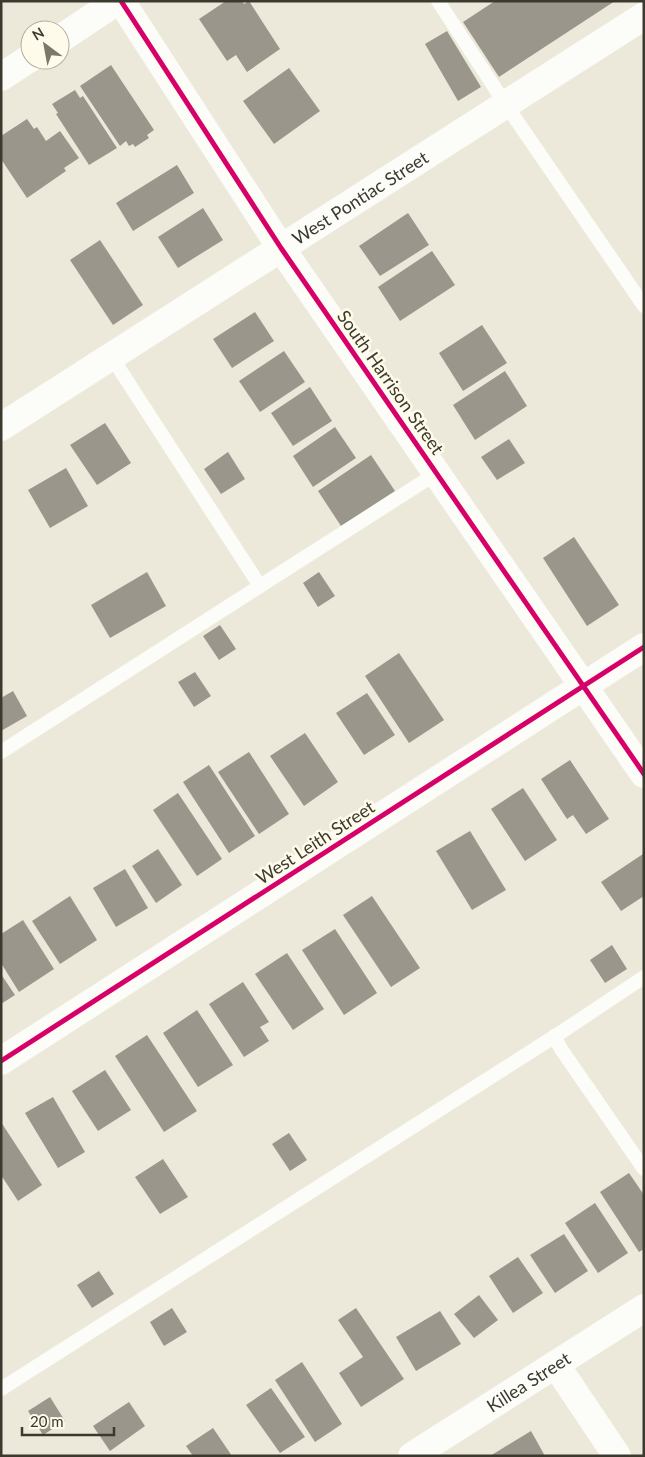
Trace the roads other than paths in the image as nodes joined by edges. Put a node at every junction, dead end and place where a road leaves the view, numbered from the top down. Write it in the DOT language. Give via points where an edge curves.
graph roads {
  1 [pos="119,1"];
  2 [pos="438,1"];
  3 [pos="644,16"];
  4 [pos="70,33"];
  5 [pos="20,65"];
  6 [pos="1,77"];
  7 [pos="506,104"];
  8 [pos="281,248"];
  9 [pos="644,306"];
  10 [pos="111,356"];
  11 [pos="1,427"];
  12 [pos="437,473"];
  13 [pos="260,586"];
  14 [pos="644,647"];
  15 [pos="583,686"];
  16 [pos="1,752"];
  17 [pos="644,774"];
  18 [pos="644,978"];
  19 [pos="554,1036"];
  20 [pos="1,1061"];
  21 [pos="644,1169"];
  22 [pos="644,1308"];
  23 [pos="556,1365"];
  24 [pos="1,1389"];
  25 [pos="412,1456"];
  26 [pos="617,1456"];
  1 -- 4 [label="street"];
  1 -- 8 [label="street, South Harrison Street"];
  2 -- 7 [label="lane"];
  3 -- 7 [label="street, West Pontiac Street"];
  5 -- 6 [label="street"];
  7 -- 8 [label="street, West Pontiac Street"];
  7 -- 9 [label="lane"];
  8 -- 10 [label="street, West Pontiac Street"];
  8 -- 12 [label="street, South Harrison Street"];
  10 -- 11 [label="street, West Pontiac Street"];
  10 -- 13 [label="lane"];
  12 -- 13 [label="lane"];
  12 -- 15 [label="street, South Harrison Street"];
  13 -- 16 [label="lane"];
  14 -- 15 [label="street, West Leith Street"];
  15 -- 17 [label="street, South Harrison Street"];
  15 -- 20 [label="street, West Leith Street"];
  18 -- 19 [label="lane"];
  19 -- 21 [label="lane"];
  19 -- 24 [label="lane"];
  22 -- 23 [label="street, Killea Street"];
  23 -- 25 [label="street, Killea Street"];
  23 -- 26 [label="street"];
}
